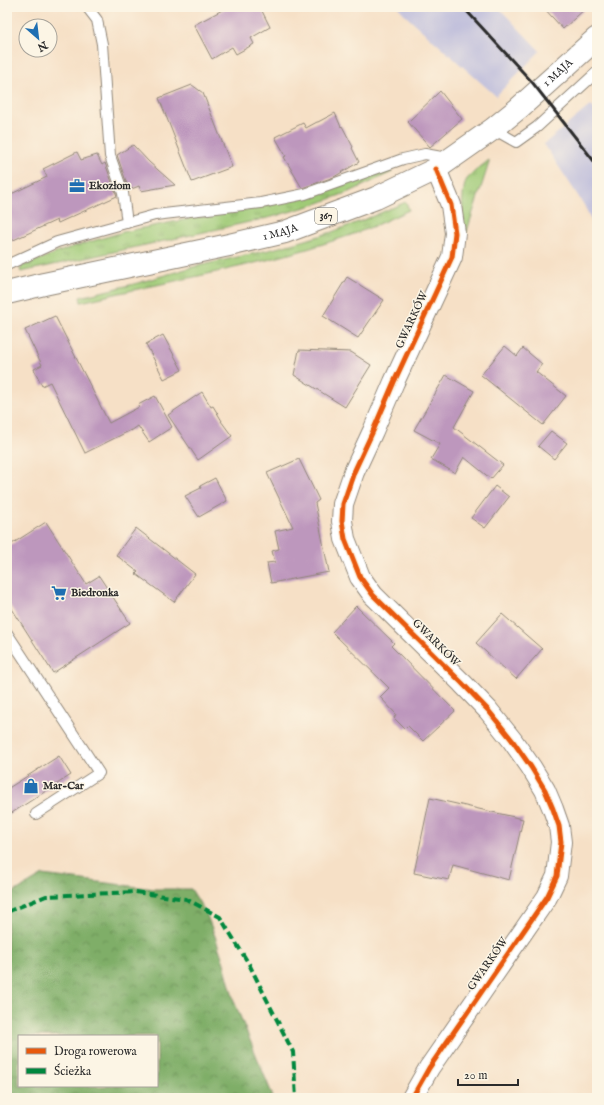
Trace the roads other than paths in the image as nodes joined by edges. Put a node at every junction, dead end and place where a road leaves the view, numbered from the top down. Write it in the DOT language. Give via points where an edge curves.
graph roads {
  1 [pos="87,7"];
  2 [pos="597,38"];
  3 [pos="597,72"];
  4 [pos="493,129"];
  5 [pos="444,164"];
  6 [pos="127,223"];
  7 [pos="7,265"];
  8 [pos="7,293"];
  9 [pos="7,633"];
  10 [pos="36,814"];
  11 [pos="412,1098"];
  1 -- 6 [label="lane" via="97,20 102,44 110,156 123,193"];
  2 -- 4 [label="main road, 1 MAJA / 367"];
  3 -- 4 [label="lane" via="537,128 516,142"];
  4 -- 5 [label="main road, 1 MAJA / 367"];
  5 -- 6 [label="lane" via="425,154 305,194 261,203 155,215"];
  5 -- 8 [label="main road, 1 MAJA / 367" via="376,198 285,232"];
  5 -- 11 [label="street, GWARKÓW" via="455,233 452,257 354,472 343,504 345,539 360,577 373,595 488,710 527,761 545,790 553,809 561,842 557,876 547,897 434,1061"];
  6 -- 7 [label="lane" via="56,242"];
  9 -- 10 [label="lane" via="99,774"];
}
